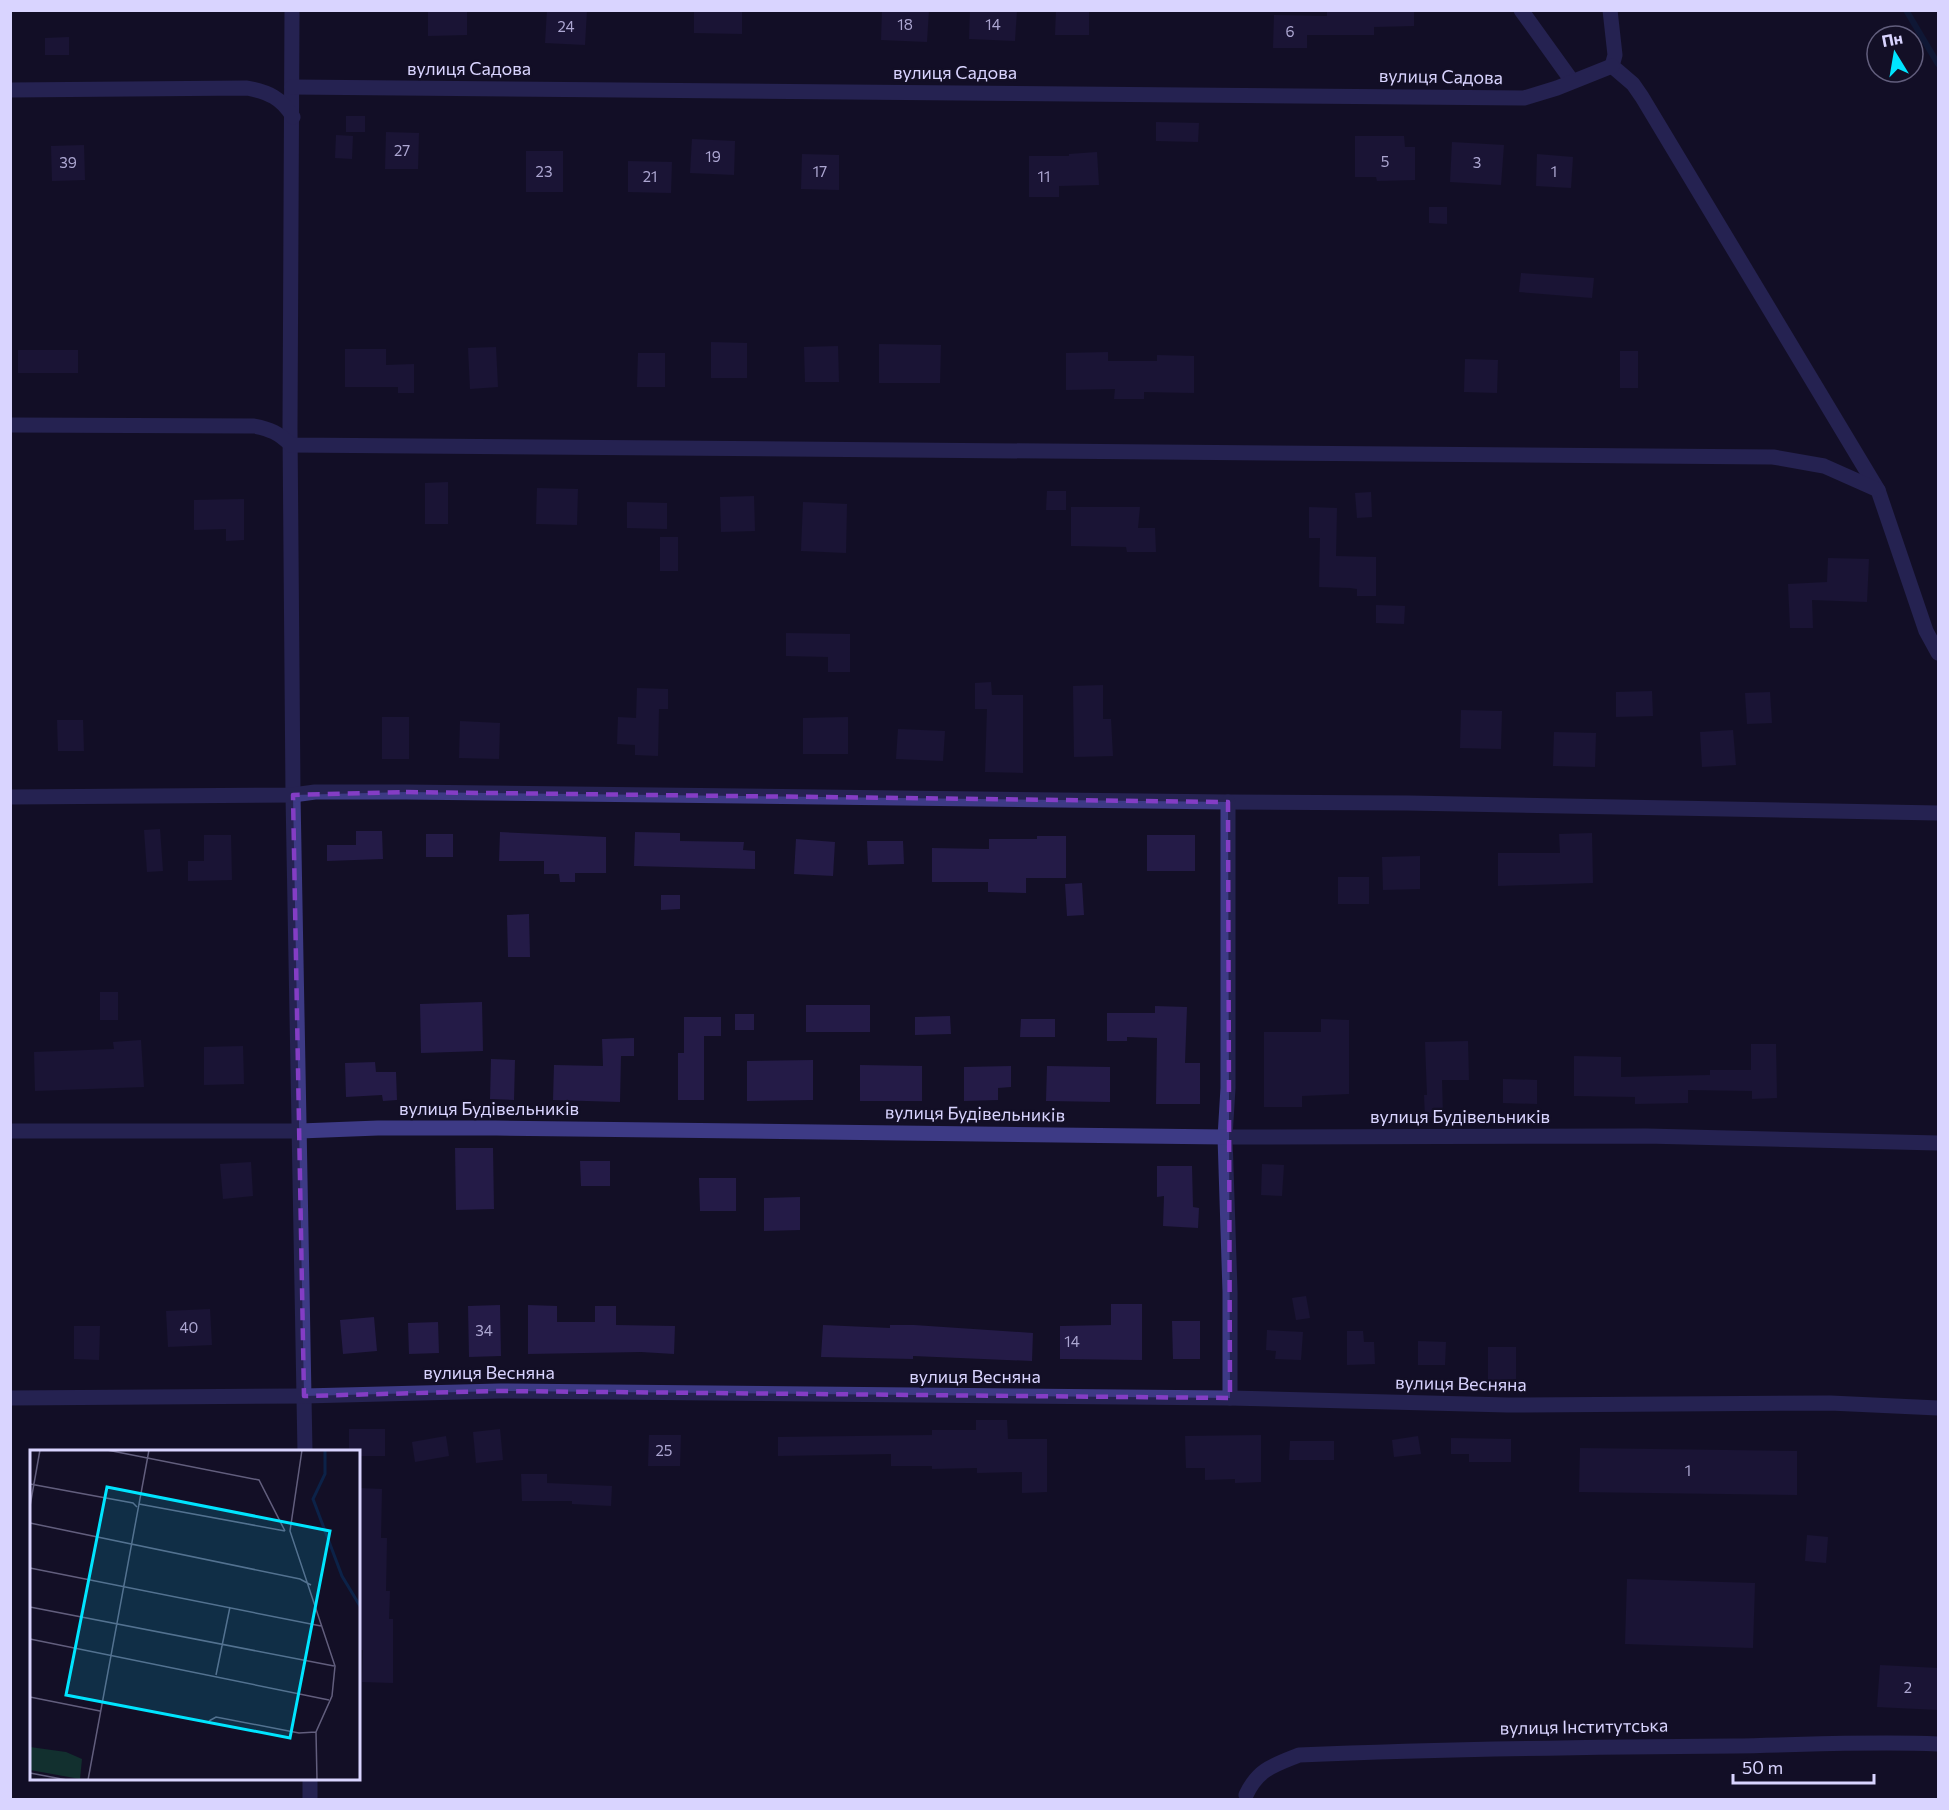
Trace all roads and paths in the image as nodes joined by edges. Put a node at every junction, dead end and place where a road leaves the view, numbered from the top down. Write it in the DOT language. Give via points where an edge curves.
graph roads {
  1 [pos="292,10"];
  2 [pos="1521,10"];
  3 [pos="1610,10"];
  4 [pos="1612,66"];
  5 [pos="1572,81"];
  6 [pos="292,87"];
  7 [pos="10,90"];
  8 [pos="293,117"];
  9 [pos="10,425"];
  10 [pos="291,445"];
  11 [pos="1878,490"];
  12 [pos="1938,653"];
  13 [pos="293,795"];
  14 [pos="10,797"];
  15 [pos="1228,802"];
  16 [pos="1938,813"];
  17 [pos="10,1131"];
  18 [pos="300,1131"];
  19 [pos="1225,1137"];
  20 [pos="1938,1143"];
  21 [pos="304,1396"];
  22 [pos="10,1398"];
  23 [pos="1230,1398"];
  24 [pos="1938,1408"];
  25 [pos="305,1450"];
  26 [pos="1938,1744"];
  27 [pos="310,1780"];
  28 [pos="1246,1795"];
  29 [pos="310,1800"];
  1 -- 6 [label="street"];
  2 -- 5 [label="street"];
  3 -- 4 [label="street" via="1616,55"];
  4 -- 5 [label="street, вулиця Садова"];
  4 -- 11 [label="street" via="1642,97"];
  5 -- 6 [label="street, вулиця Садова" via="1524,98"];
  6 -- 8 [label="street"];
  7 -- 8 [label="street" via="247,88 281,100"];
  8 -- 10 [label="street"];
  9 -- 10 [label="street" via="254,426 280,434"];
  10 -- 11 [label="street" via="1773,457 1824,466"];
  10 -- 13 [label="street"];
  11 -- 12 [label="street" via="1926,631"];
  13 -- 14 [label="street"];
  13 -- 15 [label="street" via="395,792"];
  13 -- 18 [label="street"];
  15 -- 16 [label="street"];
  15 -- 19 [label="street"];
  17 -- 18 [label="street, вулиця Будівельників"];
  18 -- 19 [label="street, вулиця Будівельників" via="496,1128"];
  18 -- 21 [label="street"];
  19 -- 20 [label="street, вулиця Будівельників" via="1646,1136"];
  19 -- 23 [label="street"];
  21 -- 22 [label="street, вулиця Весняна"];
  21 -- 23 [label="street, вулиця Весняна" via="499,1391"];
  21 -- 25 [label="street"];
  23 -- 24 [label="street, вулиця Весняна" via="1508,1405 1830,1403"];
  26 -- 28 [label="street, вулиця Інститутська" via="1472,1748 1299,1755 1253,1779"];
  27 -- 29 [label="street"];
}
